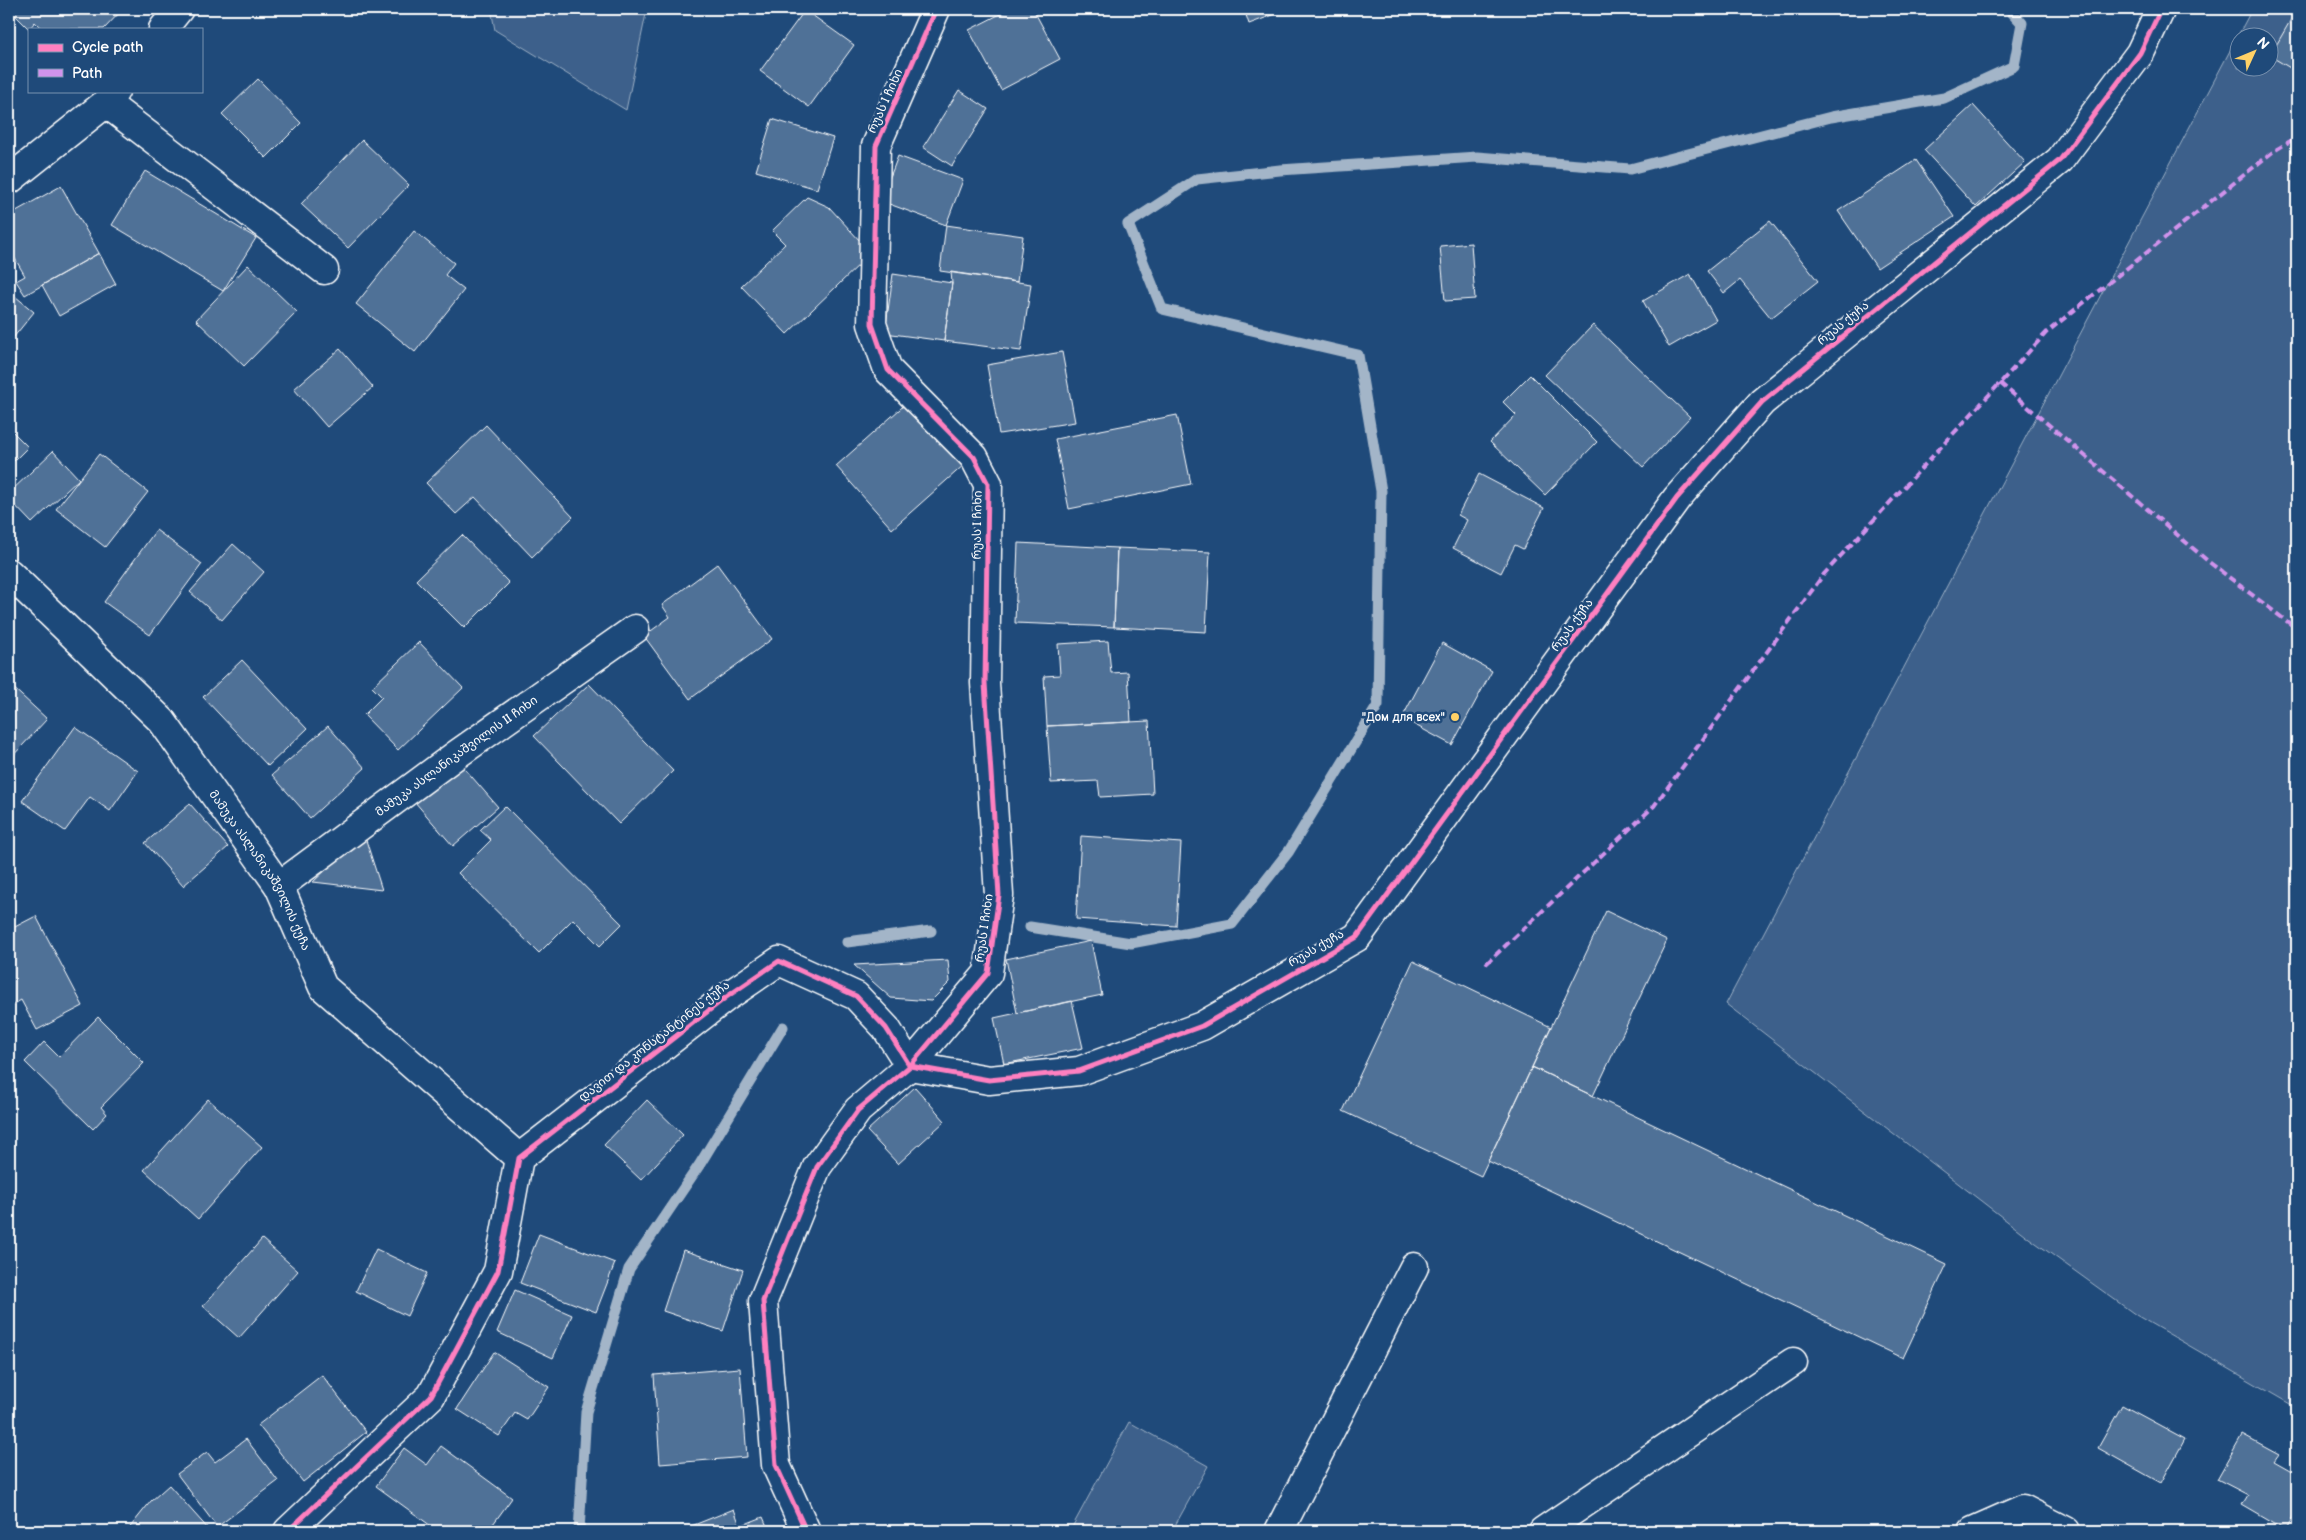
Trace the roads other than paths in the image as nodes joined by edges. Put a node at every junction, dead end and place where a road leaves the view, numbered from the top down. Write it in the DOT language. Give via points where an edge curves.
graph roads {
  1 [pos="179,9"];
  2 [pos="936,9"];
  3 [pos="2161,9"];
  4 [pos="164,28"];
  5 [pos="110,97"];
  6 [pos="9,180"];
  7 [pos="324,270"];
  8 [pos="9,573"];
  9 [pos="635,629"];
  10 [pos="280,886"];
  11 [pos="910,1066"];
  12 [pos="519,1158"];
  13 [pos="1414,1268"];
  14 [pos="1792,1362"];
  15 [pos="288,1531"];
  16 [pos="806,1531"];
  17 [pos="1280,1531"];
  18 [pos="1543,1531"];
  19 [pos="1973,1531"];
  20 [pos="2066,1531"];
  1 -- 4 [label="street"];
  2 -- 11 [label="street, რუას I ჩიხი" via="876,146 872,324 888,370 974,457 988,484 985,683 999,895 988,973"];
  3 -- 11 [label="street, რუას ქუჩა" via="2140,53 2060,160 1762,402 1677,498 1356,937 1202,1026 1079,1071 989,1080"];
  5 -- 6 [label="street"];
  5 -- 7 [label="street"];
  8 -- 10 [label="street, მამუკა ასლანიკაშვილის ქუჩა" via="162,721"];
  9 -- 10 [label="street, მამუკა ასლანიკაშვილის II ჩიხი" via="456,755"];
  10 -- 12 [label="street, მამუკა ასლანიკაშვილის ქუჩა" via="323,987"];
  11 -- 12 [label="street, დავით და კონსტანტინეს ქუჩა" via="886,1028 856,996 779,961 725,998"];
  11 -- 16 [label="street" via="858,1110 817,1167 763,1301 776,1465"];
  12 -- 15 [label="street" via="498,1271 430,1396"];
  13 -- 17 [label="street"];
  14 -- 18 [label="street"];
  19 -- 20 [label="street" via="2023,1509"];
}
